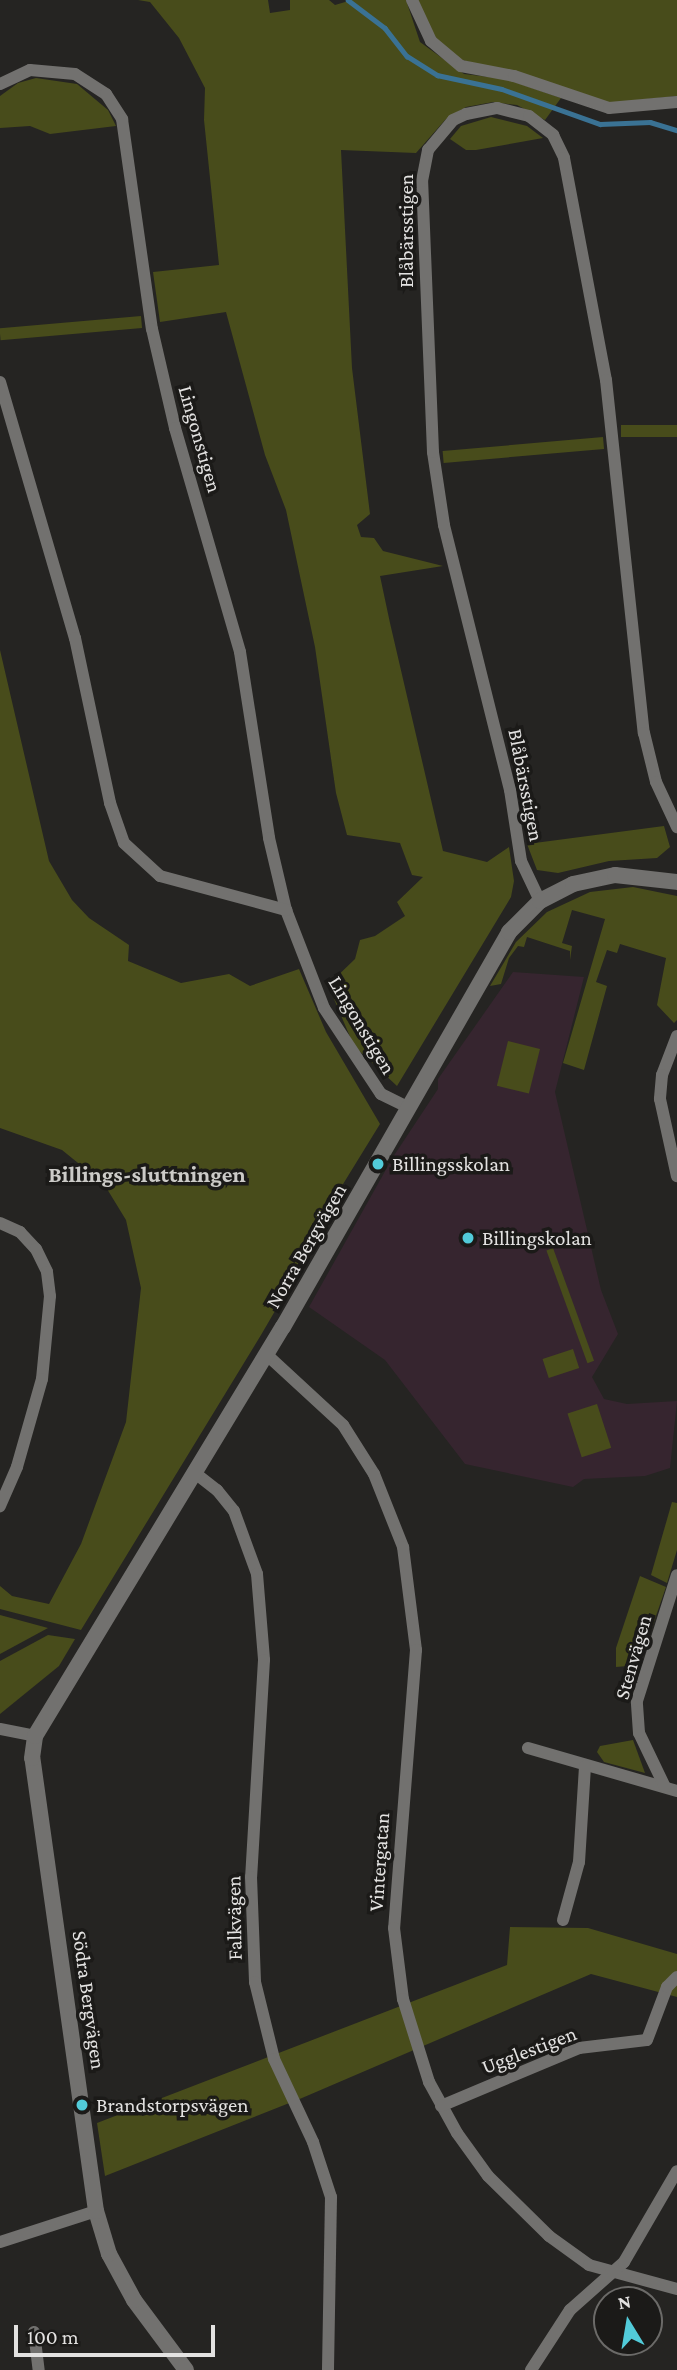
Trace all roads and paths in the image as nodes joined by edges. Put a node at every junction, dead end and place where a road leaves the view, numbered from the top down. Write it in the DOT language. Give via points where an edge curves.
graph roads {
  1 [pos="411,0"];
  2 [pos="0,84"];
  3 [pos="677,102"];
  4 [pos="0,382"];
  5 [pos="677,827"];
  6 [pos="676,877"];
  7 [pos="540,901"];
  8 [pos="286,910"];
  9 [pos="677,1037"];
  10 [pos="406,1107"];
  11 [pos="677,1176"];
  12 [pos="0,1223"];
  13 [pos="266,1354"];
  14 [pos="195,1473"];
  15 [pos="0,1506"];
  16 [pos="677,1575"];
  17 [pos="0,1729"];
  18 [pos="35,1736"];
  19 [pos="528,1748"];
  20 [pos="585,1766"];
  21 [pos="671,1789"];
  22 [pos="563,1920"];
  23 [pos="677,1977"];
  24 [pos="441,2106"];
  25 [pos="677,2171"];
  26 [pos="96,2211"];
  27 [pos="0,2242"];
  28 [pos="612,2272"];
  29 [pos="677,2289"];
  30 [pos="34,2332"];
  31 [pos="39,2370"];
  32 [pos="186,2370"];
  33 [pos="328,2370"];
  34 [pos="531,2370"];
  1 -- 3 [label="street" via="430,41 461,66 514,76 609,108"];
  2 -- 8 [label="street, Lingonstigen" via="30,70 75,74 106,94 128,132 152,330 175,428 240,652 269,838"];
  4 -- 8 [label="street" via="75,638 110,803 124,843 160,876"];
  5 -- 7 [label="street, Blåbärsstigen" via="656,782 644,733 606,375 564,158 553,135 529,116 497,108 467,114 453,120 428,150 422,181 433,452 444,525 510,790 521,861"];
  6 -- 7 [label="street, Norra Bergvägen" via="615,875 573,884"];
  7 -- 10 [label="street, Norra Bergvägen" via="495,953"];
  8 -- 10 [label="street, Lingonstigen" via="324,1008 381,1094"];
  9 -- 11 [label="street" via="664,1066 660,1099"];
  10 -- 13 [label="street, Norra Bergvägen" via="399,1127"];
  12 -- 15 [label="street" via="20,1232 36,1249 47,1272 50,1296 42,1379 18,1467"];
  13 -- 14 [label="street, Norra Bergvägen"];
  13 -- 24 [label="street, Vintergatan" via="343,1424 382,1491 404,1547 416,1650 394,1928 410,2028"];
  14 -- 18 [label="street, Norra Bergvägen"];
  14 -- 33 [label="street, Falkvägen" via="234,1511 257,1574 264,1660 251,1877 255,1982 274,2059 313,2142 331,2197"];
  16 -- 21 [label="street, Stenvägen" via="637,1701 639,1733"];
  17 -- 18 [label="street"];
  18 -- 26 [label="street, Södra Bergvägen" via="32,1758"];
  19 -- 20 [label="street"];
  20 -- 21 [label="street"];
  20 -- 22 [label="street" via="579,1863"];
  23 -- 24 [label="street, Ugglestigen" via="667,1987 647,2040 579,2048"];
  24 -- 28 [label="street, Vintergatan" via="514,2206 563,2247"];
  25 -- 28 [label="street" via="624,2262"];
  26 -- 27 [label="street"];
  26 -- 32 [label="street, Södra Bergvägen" via="109,2254 134,2300"];
  28 -- 29 [label="street, Vintergatan"];
  28 -- 34 [label="street" via="570,2310"];
  30 -- 31 [label="street"];
}
